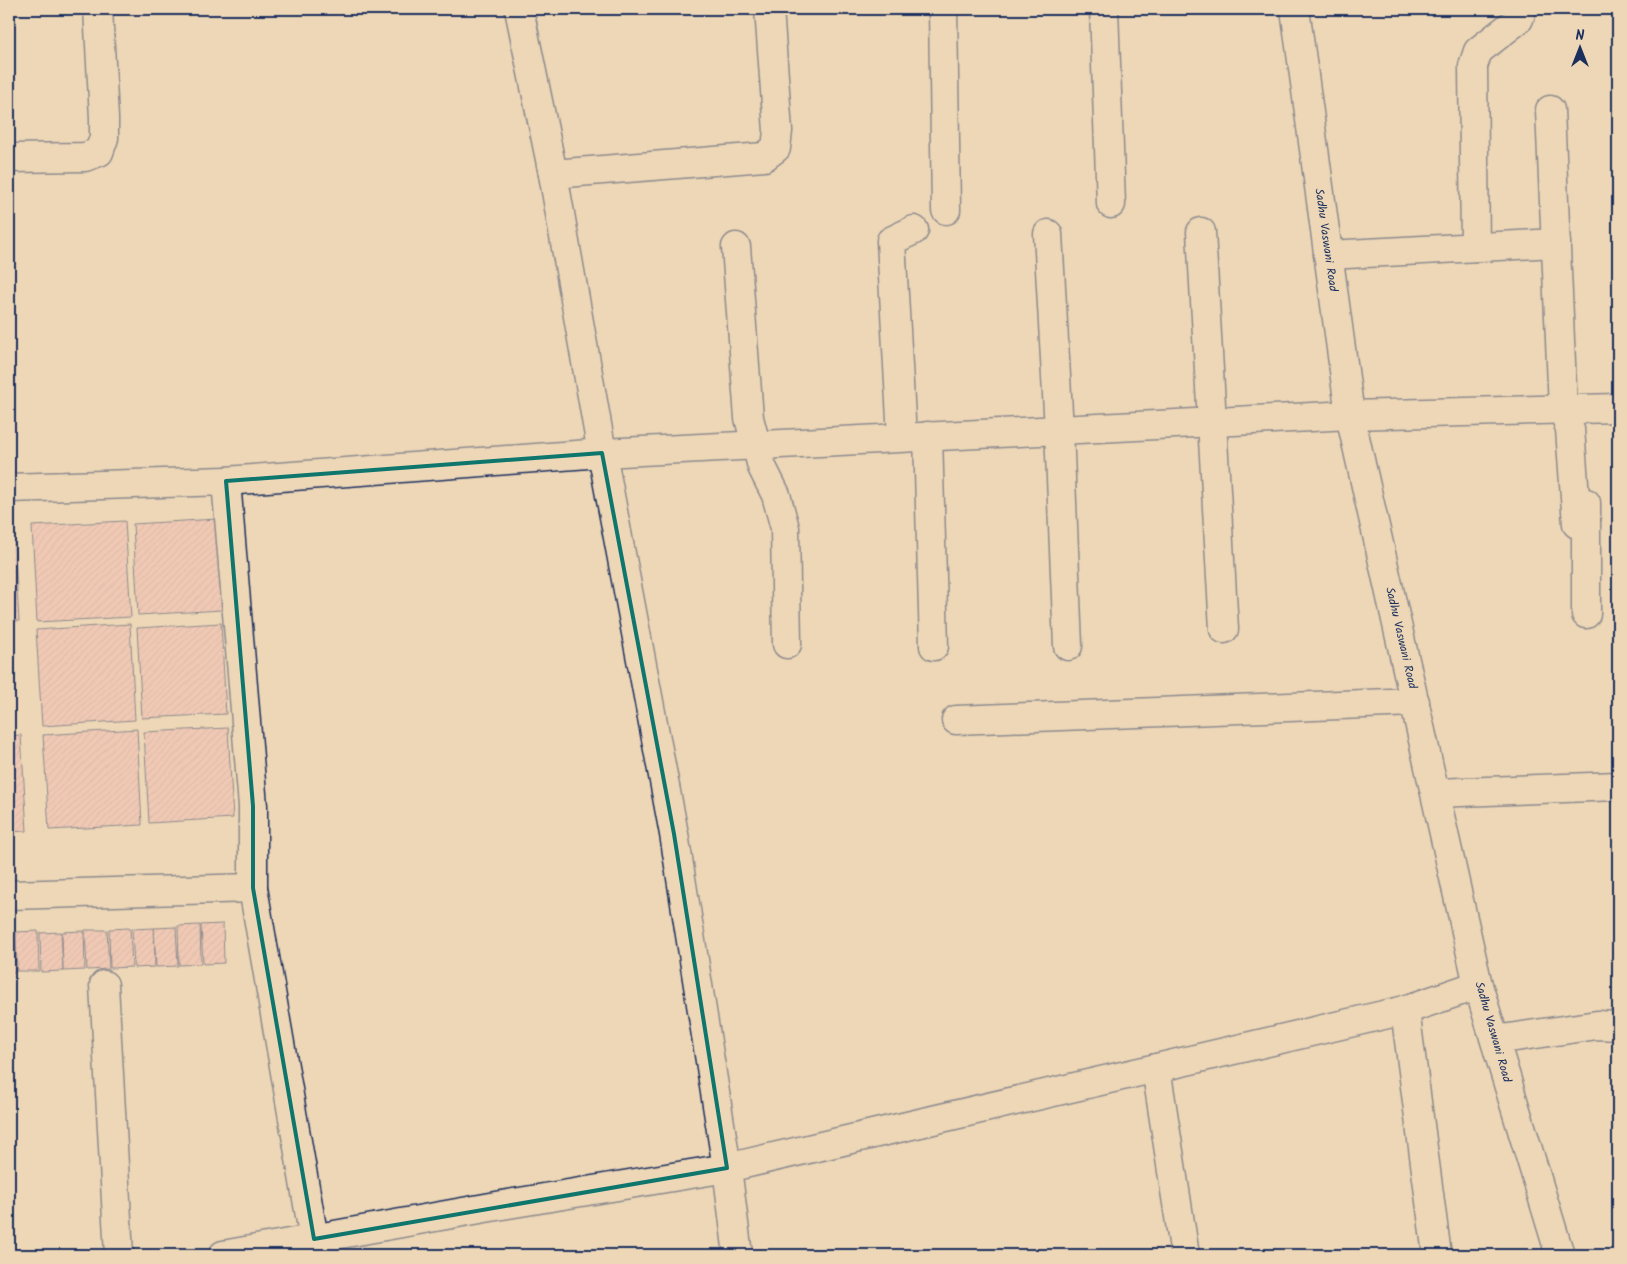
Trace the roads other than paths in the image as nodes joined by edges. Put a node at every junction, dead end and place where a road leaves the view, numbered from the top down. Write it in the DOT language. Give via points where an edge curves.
graph roads {
  1 [pos="98,9"];
  2 [pos="519,9"];
  3 [pos="770,9"];
  4 [pos="943,9"];
  5 [pos="1104,9"];
  6 [pos="1295,9"];
  7 [pos="1522,9"];
  8 [pos="1550,110"];
  9 [pos="9,158"];
  10 [pos="553,174"];
  11 [pos="1111,204"];
  12 [pos="946,210"];
  13 [pos="914,230"];
  14 [pos="1201,232"];
  15 [pos="1048,234"];
  16 [pos="1556,243"];
  17 [pos="736,247"];
  18 [pos="1475,247"];
  19 [pos="1328,255"];
  20 [pos="1618,408"];
  21 [pos="1574,409"];
  22 [pos="1350,415"];
  23 [pos="1212,422"];
  24 [pos="1059,430"];
  25 [pos="915,437"];
  26 [pos="755,445"];
  27 [pos="602,453"];
  28 [pos="226,481"];
  29 [pos="9,488"];
  30 [pos="1577,524"];
  31 [pos="1586,614"];
  32 [pos="1224,629"];
  33 [pos="787,644"];
  34 [pos="934,646"];
  35 [pos="1068,646"];
  36 [pos="1415,702"];
  37 [pos="956,720"];
  38 [pos="1618,786"];
  39 [pos="1436,792"];
  40 [pos="253,888"];
  41 [pos="9,895"];
  42 [pos="104,984"];
  43 [pos="1478,986"];
  44 [pos="1405,1010"];
  45 [pos="1618,1026"];
  46 [pos="1495,1040"];
  47 [pos="1156,1068"];
  48 [pos="727,1168"];
  49 [pos="314,1239"];
  50 [pos="259,1252"];
  51 [pos="119,1255"];
  52 [pos="223,1255"];
  53 [pos="738,1255"];
  54 [pos="1185,1255"];
  55 [pos="1437,1255"];
  56 [pos="1560,1255"];
  1 -- 9 [label="street" via="104,118 104,138 98,152 85,157"];
  2 -- 10 [label="street"];
  3 -- 10 [label="street" via="778,131 776,148 764,157"];
  4 -- 12 [label="street"];
  5 -- 11 [label="street"];
  6 -- 19 [label="street, Sadhu Vaswani Road"];
  7 -- 18 [label="street" via="1519,19 1478,51 1473,66"];
  8 -- 16 [label="street"];
  10 -- 27 [label="street"];
  13 -- 25 [label="street" via="891,241"];
  14 -- 23 [label="street"];
  15 -- 24 [label="street"];
  16 -- 18 [label="street"];
  16 -- 21 [label="street"];
  17 -- 26 [label="street" via="749,418"];
  18 -- 19 [label="street"];
  19 -- 22 [label="street, Sadhu Vaswani Road"];
  20 -- 21 [label="street"];
  21 -- 22 [label="street"];
  21 -- 30 [label="street" via="1570,429"];
  21 -- 31 [label="street"];
  22 -- 23 [label="street"];
  22 -- 36 [label="street, Sadhu Vaswani Road"];
  23 -- 24 [label="street"];
  23 -- 32 [label="street"];
  24 -- 25 [label="street"];
  24 -- 35 [label="street"];
  25 -- 26 [label="street"];
  25 -- 34 [label="street"];
  26 -- 27 [label="street"];
  26 -- 33 [label="street" via="786,528"];
  27 -- 28 [label="street"];
  27 -- 48 [label="street" via="674,834"];
  28 -- 29 [label="street"];
  28 -- 40 [label="street" via="253,806"];
  36 -- 37 [label="street"];
  36 -- 39 [label="street, Sadhu Vaswani Road"];
  38 -- 39 [label="street"];
  39 -- 43 [label="street, Sadhu Vaswani Road"];
  40 -- 41 [label="street"];
  40 -- 49 [label="street"];
  42 -- 51 [label="street"];
  43 -- 44 [label="street"];
  43 -- 46 [label="street, Sadhu Vaswani Road"];
  44 -- 47 [label="street"];
  44 -- 55 [label="street"];
  45 -- 46 [label="street" via="1597,1025"];
  46 -- 56 [label="street, Sadhu Vaswani Road"];
  47 -- 48 [label="street"];
  47 -- 54 [label="street"];
  48 -- 49 [label="street"];
  48 -- 53 [label="street"];
  49 -- 50 [label="street"];
  50 -- 52 [label="street"];
}
